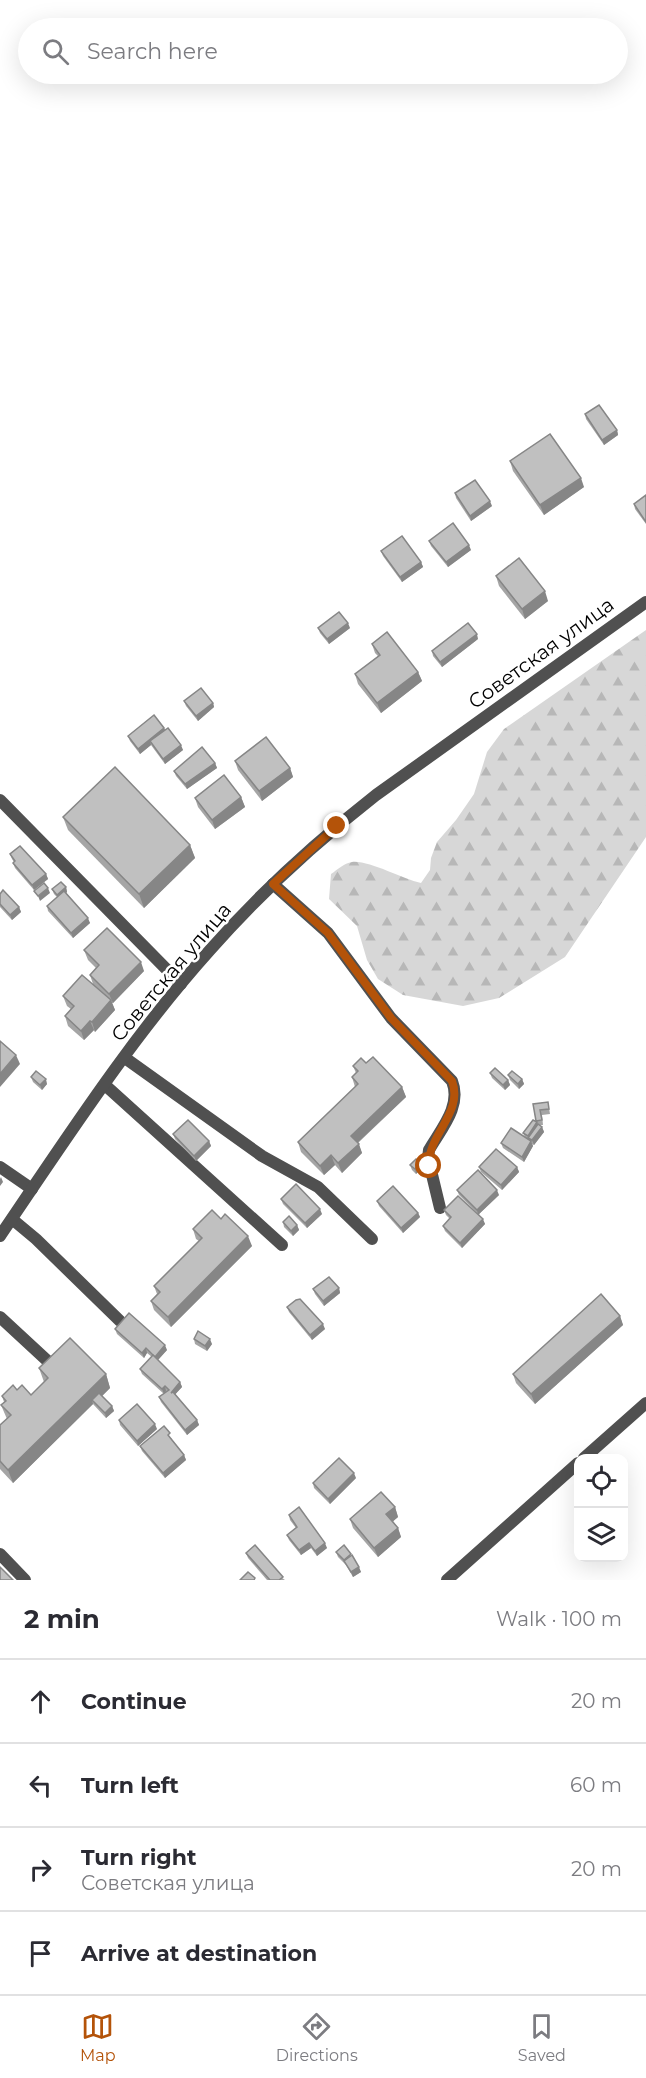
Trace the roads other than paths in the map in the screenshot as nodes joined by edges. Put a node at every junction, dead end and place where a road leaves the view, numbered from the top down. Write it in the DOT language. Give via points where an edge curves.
graph roads {
  1 [pos="646,602"];
  2 [pos="0,800"];
  3 [pos="273,884"];
  4 [pos="181,984"];
  5 [pos="125,1058"];
  6 [pos="105,1085"];
  7 [pos="0,1167"];
  8 [pos="32,1189"];
  9 [pos="440,1208"];
  10 [pos="12,1219"];
  11 [pos="0,1236"];
  12 [pos="372,1239"];
  13 [pos="282,1245"];
  14 [pos="0,1317"];
  15 [pos="120,1321"];
  16 [pos="53,1366"];
  17 [pos="646,1403"];
  18 [pos="589,1454"];
  19 [pos="574,1467"];
  20 [pos="0,1554"];
  21 [pos="26,1580"];
  22 [pos="447,1580"];
  1 -- 3 [label="street, Советская улица" via="376,795"];
  2 -- 4 [label="street"];
  3 -- 4 [label="street, Советская улица"];
  3 -- 9 [label="street" via="328,933 391,1018 452,1081 454,1106 428,1158"];
  4 -- 5 [label="street, Советская улица"];
  5 -- 6 [label="street, Советская улица"];
  5 -- 12 [label="street" via="262,1156 318,1187"];
  6 -- 8 [label="street, Советская улица"];
  6 -- 13 [label="street"];
  7 -- 8 [label="street"];
  8 -- 10 [label="street, Советская улица"];
  10 -- 11 [label="street, Советская улица"];
  10 -- 15 [label="street"];
  14 -- 16 [label="street"];
  17 -- 18 [label="street"];
  19 -- 22 [label="street"];
  20 -- 21 [label="street"];
}
